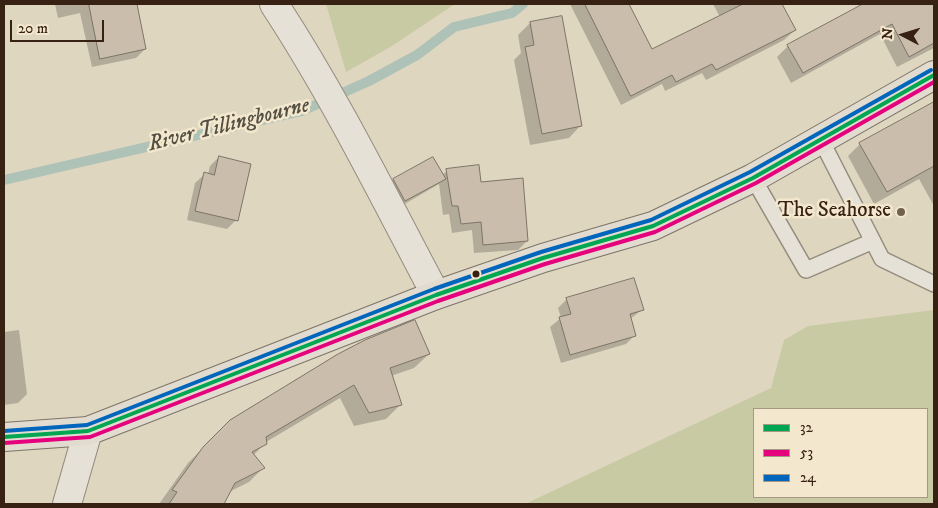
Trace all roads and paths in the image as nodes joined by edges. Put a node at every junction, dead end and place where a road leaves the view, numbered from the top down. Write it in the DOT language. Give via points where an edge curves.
graph roads {
  1 [pos="274,4"];
  2 [pos="934,75"];
  3 [pos="821,140"];
  4 [pos="753,178"];
  5 [pos="873,241"];
  6 [pos="934,284"];
  7 [pos="436,295"];
  8 [pos="88,431"];
  9 [pos="4,437"];
  10 [pos="67,504"];
  1 -- 7 [label="street" via="307,54"];
  2 -- 3 [label="main road"];
  3 -- 4 [label="main road"];
  3 -- 5 [label="lane"];
  4 -- 5 [label="lane" via="806,270"];
  4 -- 7 [label="main road" via="653,226 543,258"];
  5 -- 6 [label="lane" via="882,259"];
  7 -- 8 [label="main road"];
  8 -- 9 [label="main road"];
  8 -- 10 [label="street"];
}
